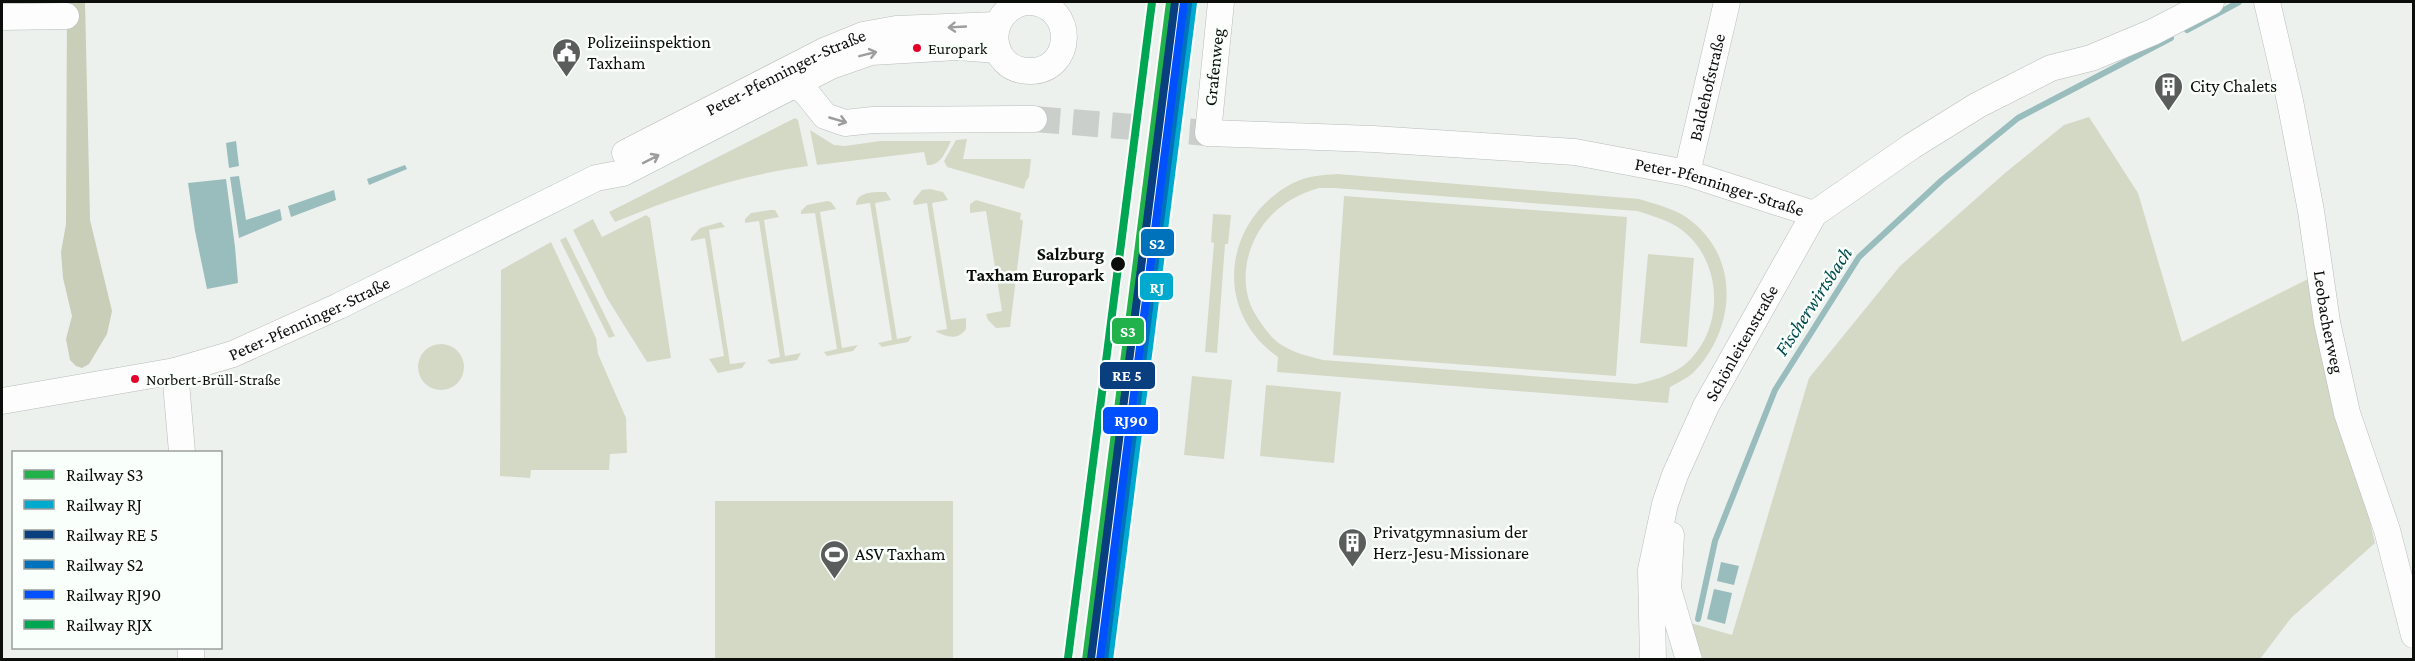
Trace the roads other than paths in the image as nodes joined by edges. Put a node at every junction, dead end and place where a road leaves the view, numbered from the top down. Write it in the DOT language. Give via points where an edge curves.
graph roads {
  1 [pos="1031,2"];
  2 [pos="1221,2"];
  3 [pos="1727,2"];
  4 [pos="2211,2"];
  5 [pos="2267,2"];
  6 [pos="66,16"];
  7 [pos="2,17"];
  8 [pos="997,38"];
  9 [pos="794,87"];
  10 [pos="1034,119"];
  11 [pos="1208,134"];
  12 [pos="1687,173"];
  13 [pos="596,178"];
  14 [pos="1814,214"];
  15 [pos="174,371"];
  16 [pos="2,401"];
  17 [pos="182,451"];
  18 [pos="1675,475"];
  19 [pos="2414,634"];
  20 [pos="1654,655"];
  21 [pos="1689,660"];
  1 -- 8 [label="street" via="1010,8 1002,15"];
  1 -- 8 [label="street" via="1055,12 1061,22 1064,44 1052,63 1041,69 1021,70 1003,59"];
  2 -- 11 [label="street, Grafenweg"];
  3 -- 12 [label="street, Baldehofstraße"];
  4 -- 14 [label="street, Peter-Pfenninger-Straße" via="2102,54 2050,68 1978,105"];
  5 -- 19 [label="street, Leobacherweg" via="2290,100 2327,322 2347,413 2387,530"];
  6 -- 7 [label="street"];
  9 -- 8 [label="street, Peter-Pfenninger-Straße, one-way" via="831,66 870,52 947,47"];
  8 -- 13 [label="street, Peter-Pfenninger-Straße, one-way" via="896,29 850,40 615,158"];
  9 -- 10 [label="street, Peter-Pfenninger-Straße, one-way" via="804,90 825,116 844,123"];
  13 -- 9 [label="street, Peter-Pfenninger-Straße, one-way" via="623,173"];
  11 -- 12 [label="street, Peter-Pfenninger-Straße" via="1549,149"];
  12 -- 14 [label="street, Peter-Pfenninger-Straße"];
  13 -- 15 [label="street, Peter-Pfenninger-Straße" via="339,306 233,354"];
  14 -- 18 [label="street, Schönleitenstraße" via="1706,406"];
  15 -- 16 [label="street, Peter-Pfenninger-Straße"];
  15 -- 17 [label="street"];
  18 -- 20 [label="street, Schönleitenstraße" via="1651,570"];
  18 -- 21 [label="street, Schönleitenstraße" via="1668,589"];
}
